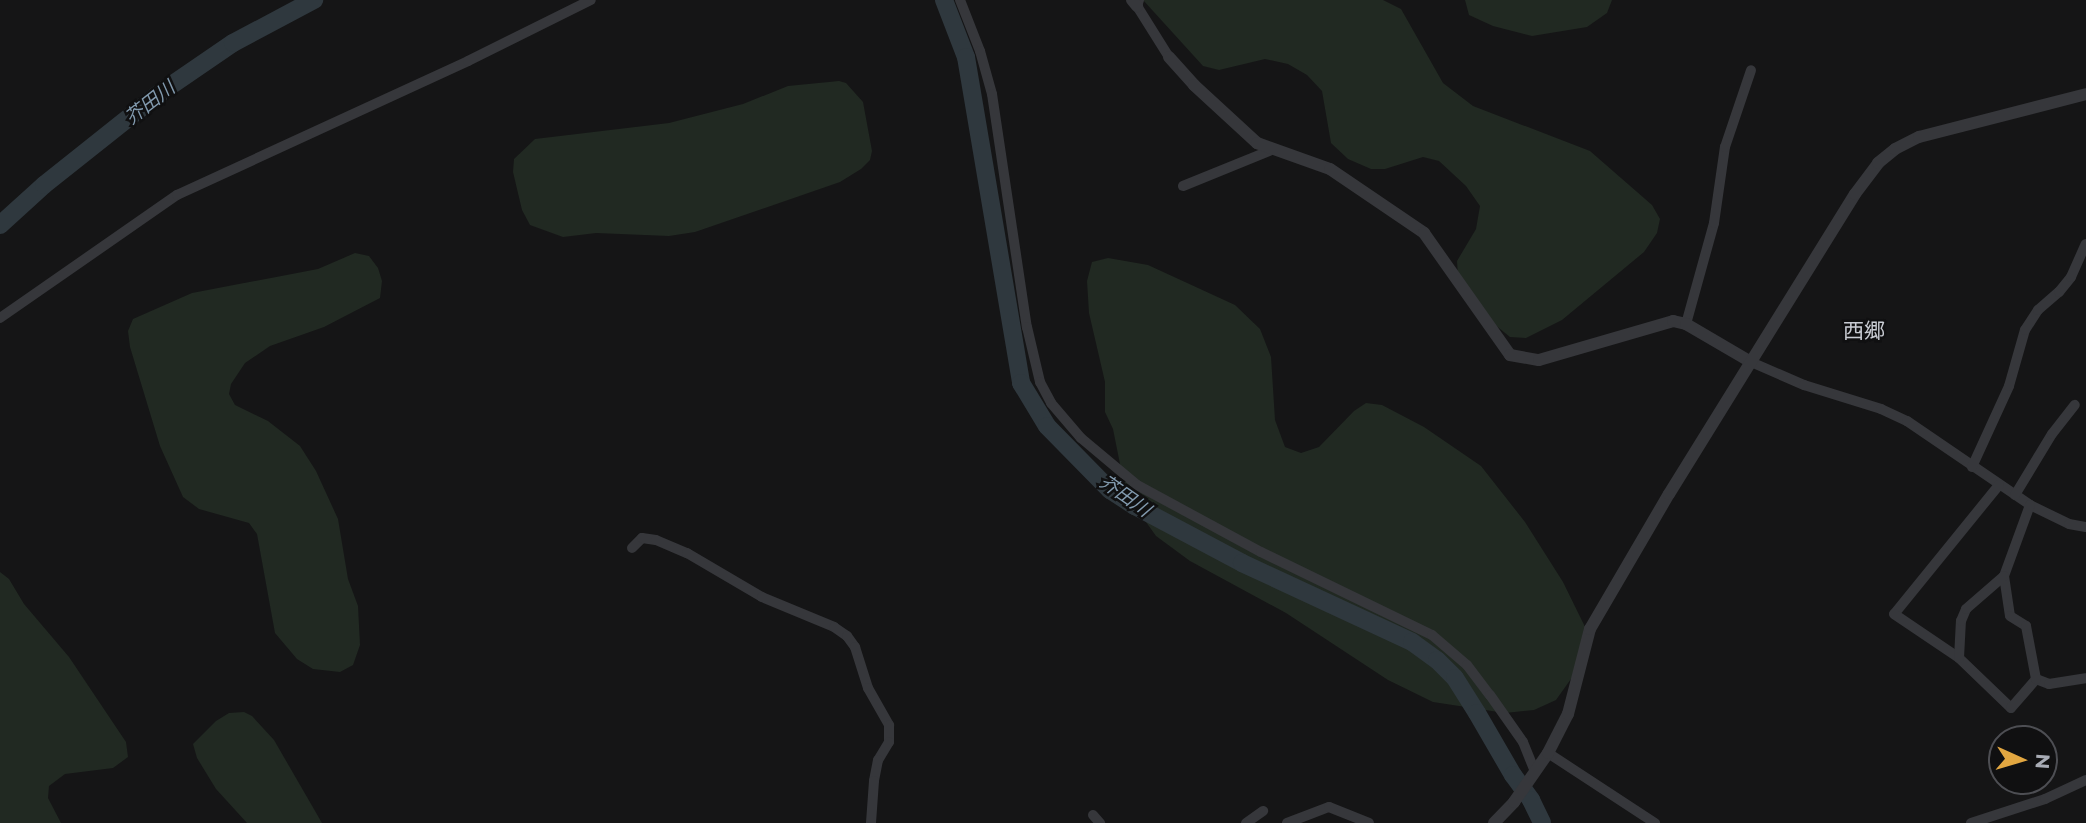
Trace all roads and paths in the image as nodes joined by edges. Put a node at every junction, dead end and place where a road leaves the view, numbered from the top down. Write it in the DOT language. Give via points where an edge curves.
graph roads {
  1 [pos="591,0"];
  2 [pos="960,0"];
  3 [pos="1136,2"];
  4 [pos="1169,57"];
  5 [pos="1751,70"];
  6 [pos="2086,94"];
  7 [pos="1273,149"];
  8 [pos="1183,186"];
  9 [pos="2086,244"];
  10 [pos="0,318"];
  11 [pos="1686,324"];
  12 [pos="1751,362"];
  13 [pos="2075,405"];
  14 [pos="1972,467"];
  15 [pos="1999,485"];
  16 [pos="2015,495"];
  17 [pos="2030,505"];
  18 [pos="2086,527"];
  19 [pos="632,548"];
  20 [pos="2004,576"];
  21 [pos="1959,658"];
  22 [pos="2086,678"];
  23 [pos="2036,679"];
  24 [pos="1548,753"];
  25 [pos="1535,771"];
  26 [pos="2086,780"];
  27 [pos="1263,811"];
  28 [pos="871,823"];
  29 [pos="1245,823"];
  30 [pos="1287,823"];
  31 [pos="1368,823"];
  32 [pos="1494,823"];
  33 [pos="1655,823"];
  34 [pos="1971,823"];
  1 -- 10 [label="street" via="177,195"];
  2 -- 25 [label="street" via="992,94 1027,327 1040,382 1051,403 1081,438 1137,485 1261,552 1433,635 1467,665 1490,695 1523,742"];
  3 -- 4 [label="street"];
  4 -- 7 [label="street" via="1241,130 1257,144"];
  5 -- 11 [label="street" via="1725,147 1714,223"];
  6 -- 12 [label="street" via="1919,137 1886,156 1855,194"];
  7 -- 8 [label="street"];
  7 -- 11 [label="street" via="1330,169 1424,233 1510,355 1539,360 1663,322"];
  9 -- 14 [label="street" via="2071,277 2025,330 2009,386"];
  11 -- 12 [label="street"];
  12 -- 14 [label="street" via="1907,421"];
  12 -- 24 [label="street" via="1590,629 1568,714"];
  13 -- 16 [label="street"];
  14 -- 15 [label="street"];
  15 -- 16 [label="street"];
  15 -- 21 [label="street" via="1894,614"];
  16 -- 17 [label="street"];
  17 -- 18 [label="street"];
  17 -- 20 [label="street"];
  19 -- 28 [label="street" via="642,538 656,540 847,636 889,725 889,742 878,760 874,781"];
  20 -- 21 [label="street" via="1966,609"];
  20 -- 23 [label="street" via="2010,616 2026,626"];
  21 -- 23 [label="street" via="2011,708"];
  22 -- 23 [label="street" via="2049,684"];
  24 -- 25 [label="street"];
  24 -- 33 [label="street"];
  25 -- 32 [label="street"];
  26 -- 34 [label="street"];
  27 -- 29 [label="street"];
  30 -- 31 [label="street" via="1329,807"];
}
